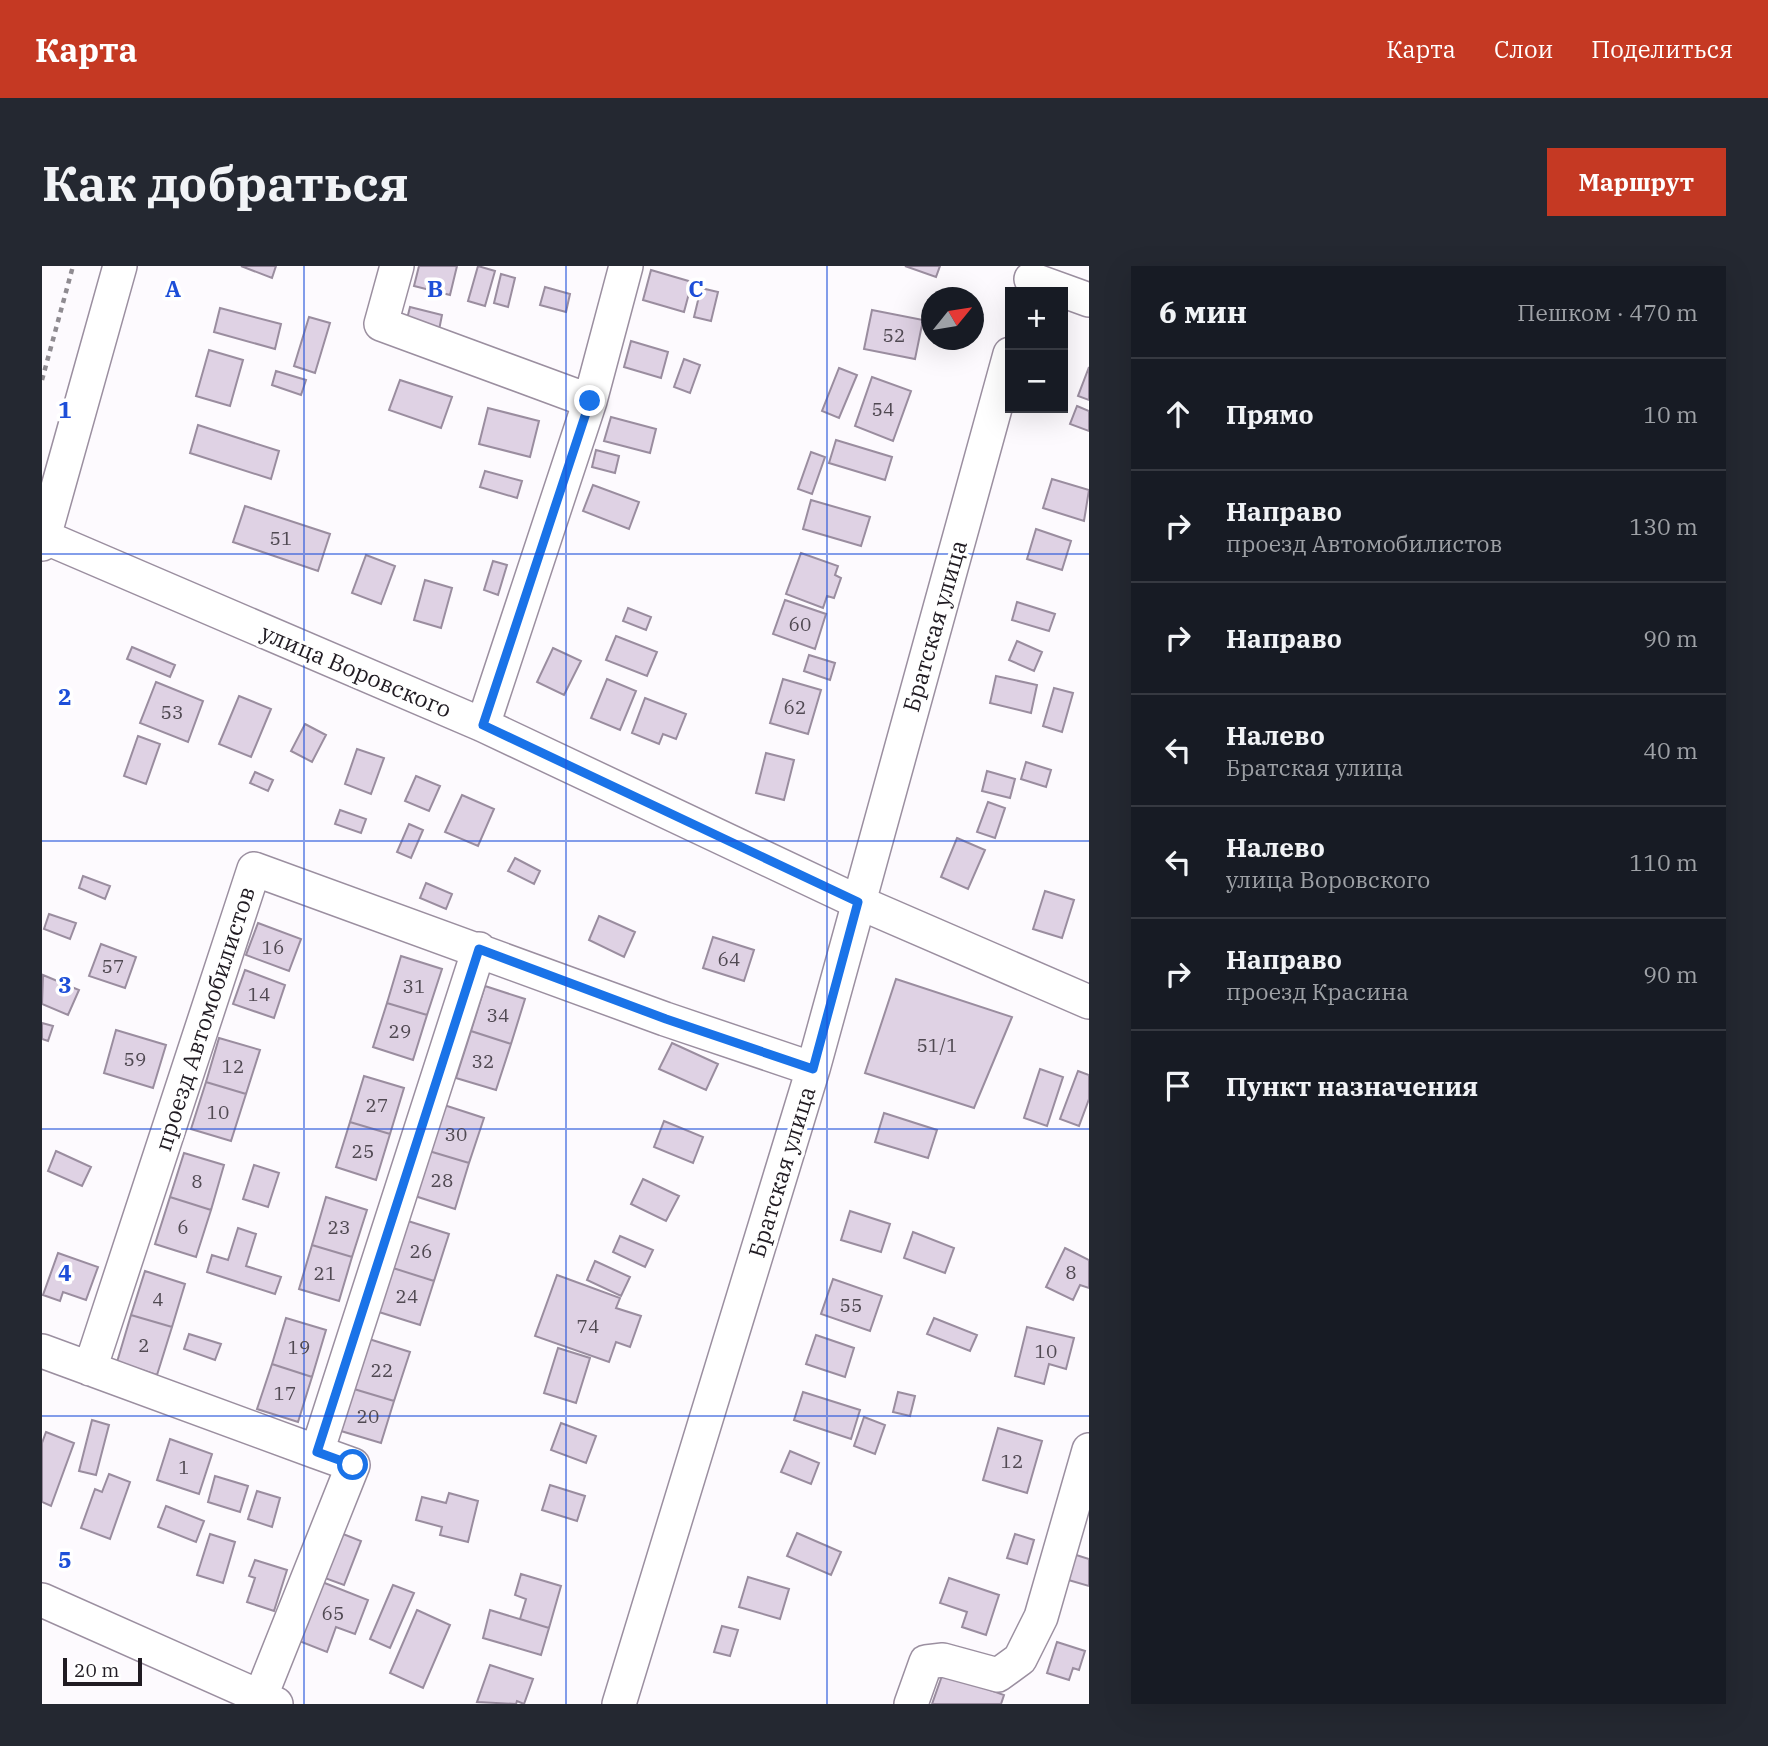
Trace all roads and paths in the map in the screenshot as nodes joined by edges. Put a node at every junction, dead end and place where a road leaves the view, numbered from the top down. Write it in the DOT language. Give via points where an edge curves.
graph roads {
  1 [pos="73,266"];
  2 [pos="120,266"];
  3 [pos="397,266"];
  4 [pos="626,266"];
  5 [pos="1031,279"];
  6 [pos="1089,300"];
  7 [pos="1005,372"];
  8 [pos="42,380"];
  9 [pos="590,401"];
  10 [pos="43,539"];
  11 [pos="483,725"];
  12 [pos="858,902"];
  13 [pos="479,949"];
  14 [pos="1089,1002"];
  15 [pos="813,1069"];
  16 [pos="42,1351"];
  17 [pos="90,1369"];
  18 [pos="1089,1450"];
  19 [pos="317,1452"];
  20 [pos="42,1600"];
  21 [pos="268,1701"];
  22 [pos="619,1704"];
  23 [pos="911,1704"];
  1 -- 8 [label="path"];
  2 -- 10 [label="street"];
  3 -- 9 [label="street" via="381,324"];
  4 -- 9 [label="street"];
  5 -- 6 [label="street"];
  7 -- 12 [label="street, Братская улица"];
  9 -- 11 [label="street"];
  10 -- 11 [label="street, улица Воровского"];
  11 -- 12 [label="street, улица Воровского"];
  12 -- 14 [label="street, улица Воровского"];
  12 -- 15 [label="street, Братская улица"];
  13 -- 15 [label="street"];
  13 -- 17 [label="street, проезд Автомобилистов" via="254,869"];
  13 -- 19 [label="street"];
  15 -- 22 [label="street, Братская улица"];
  16 -- 17 [label="street"];
  17 -- 19 [label="street"];
  18 -- 23 [label="street" via="1041,1617 1020,1659 998,1675 943,1660 926,1662"];
  19 -- 21 [label="street" via="353,1465"];
  20 -- 21 [label="street"];
}
